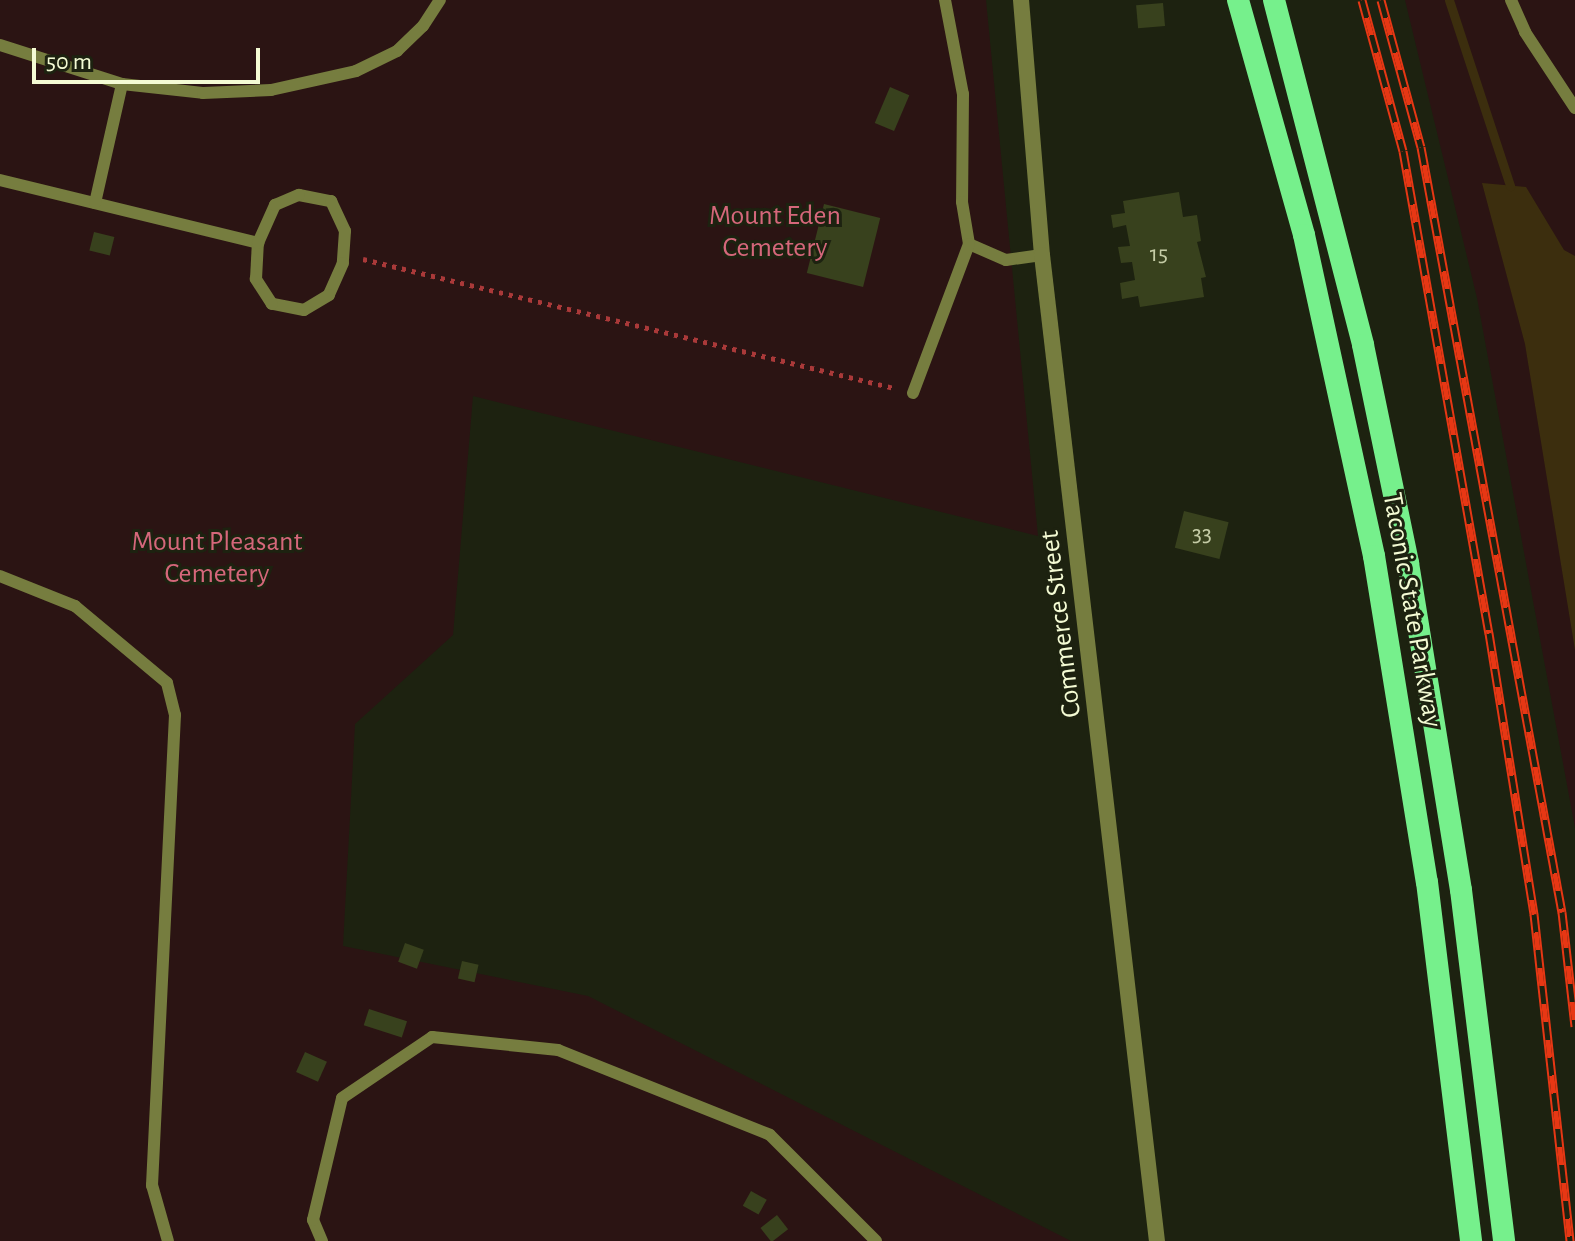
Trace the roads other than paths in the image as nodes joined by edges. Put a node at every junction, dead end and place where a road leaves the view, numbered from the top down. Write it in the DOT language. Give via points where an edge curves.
graph roads {
  1 [pos="440,0"];
  2 [pos="945,0"];
  3 [pos="1021,0"];
  4 [pos="1238,0"];
  5 [pos="1274,0"];
  6 [pos="1511,0"];
  7 [pos="0,45"];
  8 [pos="122,84"];
  9 [pos="1575,108"];
  10 [pos="0,180"];
  11 [pos="95,203"];
  12 [pos="258,243"];
  13 [pos="969,244"];
  14 [pos="1042,255"];
  15 [pos="913,393"];
  16 [pos="0,576"];
  17 [pos="168,1241"];
  18 [pos="322,1241"];
  19 [pos="876,1241"];
  20 [pos="1157,1241"];
  21 [pos="1471,1241"];
  22 [pos="1504,1241"];
  1 -- 8 [label="lane" via="397,51 356,71 257,90 203,93"];
  2 -- 13 [label="lane" via="963,94 962,202"];
  3 -- 14 [label="street, Commerce Street"];
  4 -- 21 [label="highway, Taconic State Parkway" via="1304,235 1374,556 1424,867"];
  5 -- 22 [label="highway, Taconic State Parkway" via="1341,252 1408,563 1451,820"];
  6 -- 9 [label="lane" via="1525,32"];
  7 -- 8 [label="lane"];
  8 -- 11 [label="lane"];
  10 -- 11 [label="lane"];
  11 -- 12 [label="lane"];
  12 -- 12 [label="lane" via="275,205 299,195 331,201 345,231 329,295 304,310 272,304 256,279"];
  13 -- 14 [label="lane" via="1006,260"];
  13 -- 15 [label="lane"];
  14 -- 20 [label="street, Commerce Street"];
  16 -- 17 [label="lane" via="75,606 167,683 170,693 175,715 152,1185"];
  18 -- 19 [label="lane" via="313,1220 342,1098 432,1037 558,1050 770,1135"];
}
